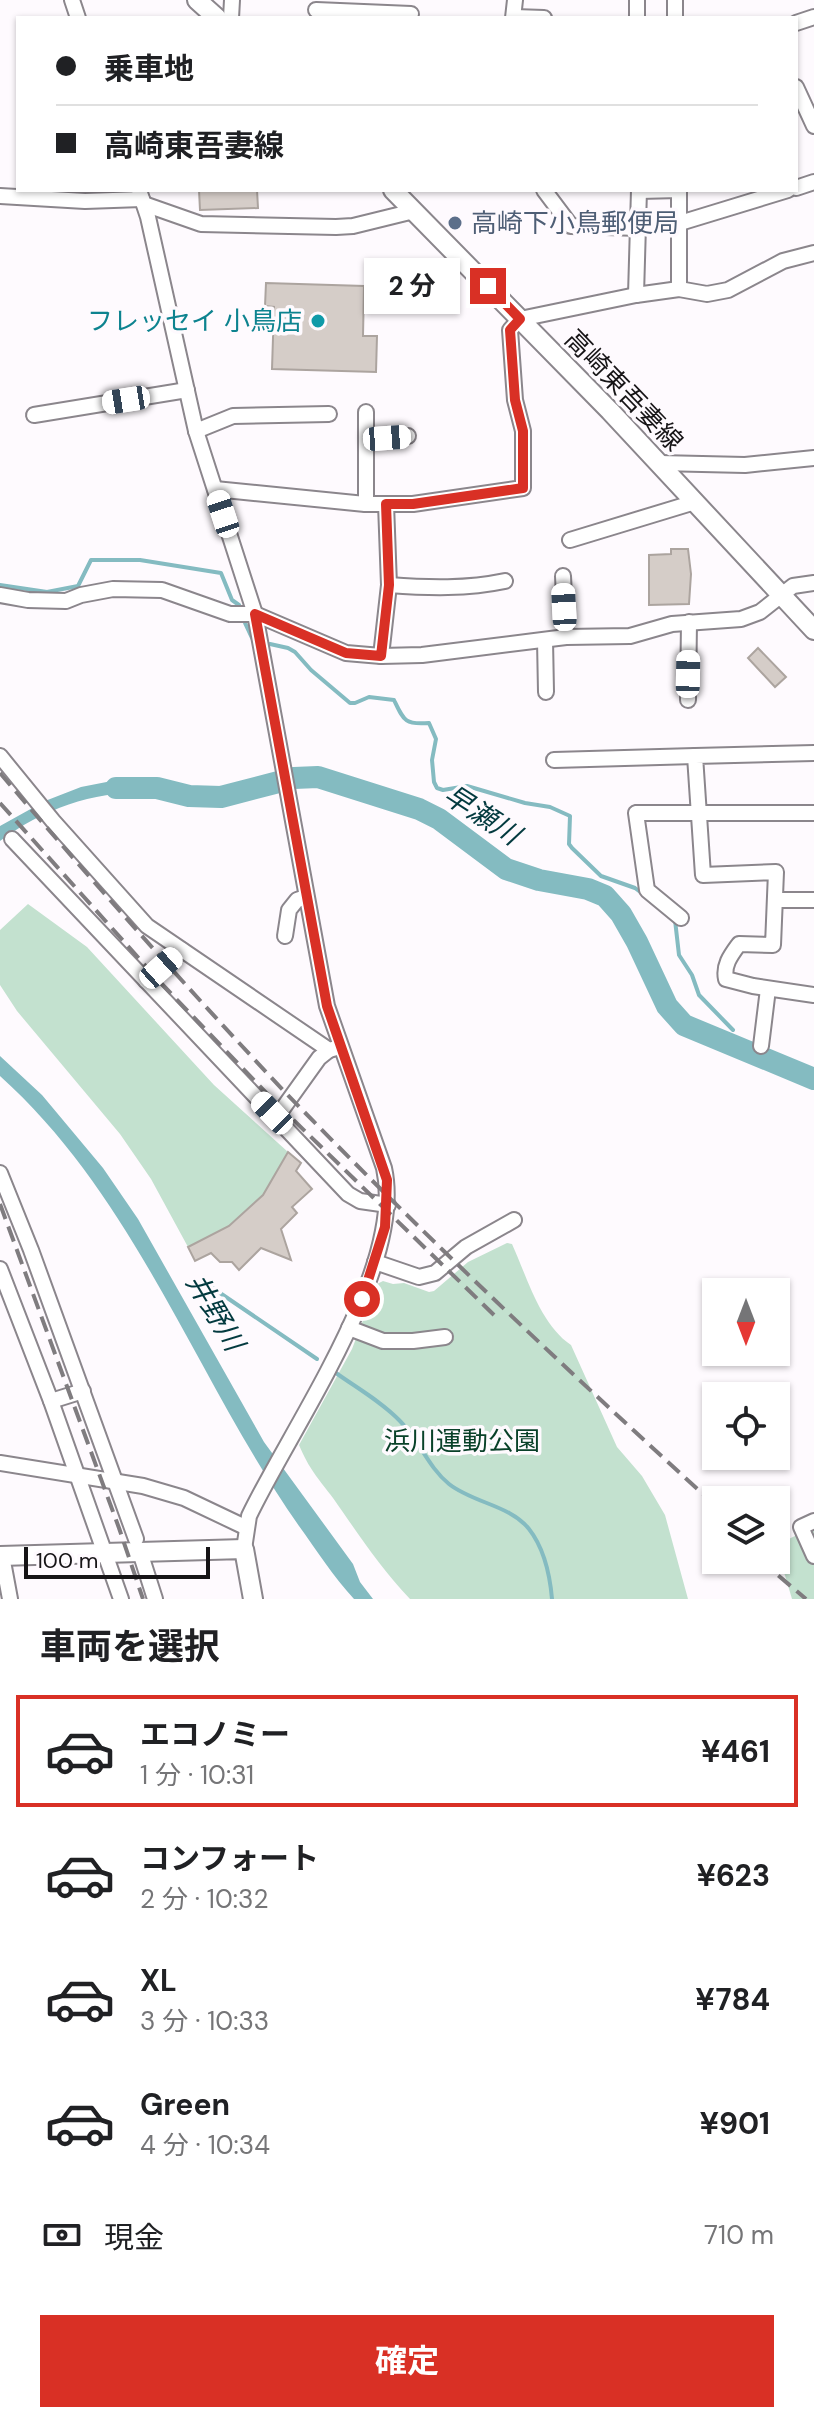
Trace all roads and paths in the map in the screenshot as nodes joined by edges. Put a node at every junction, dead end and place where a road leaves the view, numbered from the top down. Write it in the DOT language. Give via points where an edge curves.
graph roads {
  1 [pos="197,0"];
  2 [pos="313,9"];
  3 [pos="412,11"];
  4 [pos="215,16"];
  5 [pos="798,96"];
  6 [pos="814,126"];
  7 [pos="395,192"];
  8 [pos="546,192"];
  9 [pos="639,192"];
  10 [pos="679,192"];
  11 [pos="775,192"];
  12 [pos="0,196"];
  13 [pos="744,197"];
  14 [pos="141,198"];
  15 [pos="414,211"];
  16 [pos="680,223"];
  17 [pos="640,228"];
  18 [pos="814,253"];
  19 [pos="679,289"];
  20 [pos="636,295"];
  21 [pos="520,319"];
  22 [pos="187,390"];
  23 [pos="366,412"];
  24 [pos="329,414"];
  25 [pos="34,415"];
  26 [pos="196,431"];
  27 [pos="408,436"];
  28 [pos="366,439"];
  29 [pos="814,458"];
  30 [pos="659,463"];
  31 [pos="215,489"];
  32 [pos="695,502"];
  33 [pos="366,504"];
  34 [pos="386,504"];
  35 [pos="570,540"];
  36 [pos="563,576"];
  37 [pos="505,581"];
  38 [pos="814,583"];
  39 [pos="389,585"];
  40 [pos="0,595"];
  41 [pos="782,597"];
  42 [pos="255,614"];
  43 [pos="689,622"];
  44 [pos="814,630"];
  45 [pos="566,637"];
  46 [pos="545,640"];
  47 [pos="381,656"];
  48 [pos="546,692"];
  49 [pos="688,700"];
  50 [pos="814,753"];
  51 [pos="0,756"];
  52 [pos="695,756"];
  53 [pos="554,760"];
  54 [pos="697,813"];
  55 [pos="814,813"];
  56 [pos="12,839"];
  57 [pos="306,897"];
  58 [pos="775,900"];
  59 [pos="814,900"];
  60 [pos="681,918"];
  61 [pos="285,936"];
  62 [pos="182,950"];
  63 [pos="146,981"];
  64 [pos="768,989"];
  65 [pos="814,995"];
  66 [pos="761,1046"];
  67 [pos="334,1049"];
  68 [pos="276,1118"];
  69 [pos="0,1173"];
  70 [pos="388,1205"];
  71 [pos="514,1220"];
  72 [pos="375,1262"];
  73 [pos="0,1269"];
  74 [pos="349,1328"];
  75 [pos="445,1337"];
  76 [pos="83,1391"];
  77 [pos="51,1401"];
  78 [pos="0,1463"];
  79 [pos="76,1475"];
  80 [pos="117,1481"];
  81 [pos="814,1521"];
  82 [pos="245,1527"];
  83 [pos="138,1545"];
  84 [pos="244,1549"];
  85 [pos="105,1553"];
  86 [pos="1,1556"];
  87 [pos="814,1556"];
  88 [pos="10,1599"];
  89 [pos="121,1599"];
  90 [pos="155,1599"];
  91 [pos="253,1599"];
  1 -- 4 [label="main road"];
  2 -- 3 [label="street"];
  5 -- 6 [label="street"];
  7 -- 15 [label="main road, 高崎東吾妻線"];
  8 -- 17 [label="street" via="571,226"];
  9 -- 17 [label="street"];
  10 -- 16 [label="street"];
  11 -- 13 [label="street"];
  12 -- 14 [label="street"];
  13 -- 16 [label="street"];
  14 -- 15 [label="street" via="201,224 353,226"];
  14 -- 22 [label="street"];
  15 -- 21 [label="main road, 高崎東吾妻線"];
  16 -- 19 [label="street"];
  17 -- 20 [label="street"];
  18 -- 19 [label="street" via="783,261 728,290 707,294"];
  19 -- 20 [label="street"];
  20 -- 21 [label="street"];
  21 -- 30 [label="main road, 高崎東吾妻線"];
  21 -- 34 [label="street" via="510,330 523,431 523,488"];
  22 -- 25 [label="street"];
  22 -- 26 [label="street"];
  23 -- 28 [label="street"];
  24 -- 26 [label="street" via="233,416"];
  26 -- 31 [label="street"];
  27 -- 28 [label="street"];
  28 -- 33 [label="street"];
  29 -- 30 [label="street" via="745,465"];
  30 -- 32 [label="main road, 高崎東吾妻線"];
  31 -- 33 [label="street"];
  31 -- 42 [label="street"];
  32 -- 35 [label="street"];
  32 -- 41 [label="main road, 高崎東吾妻線"];
  33 -- 34 [label="street"];
  34 -- 39 [label="street"];
  36 -- 45 [label="street"];
  37 -- 39 [label="street" via="478,587"];
  38 -- 41 [label="street" via="793,586"];
  39 -- 47 [label="street"];
  40 -- 42 [label="street" via="66,601 134,588 162,590 230,614"];
  41 -- 43 [label="street" via="741,619"];
  41 -- 44 [label="main road, 高崎東吾妻線"];
  42 -- 47 [label="street" via="346,653"];
  42 -- 57 [label="street"];
  43 -- 45 [label="street" via="630,636"];
  43 -- 49 [label="street"];
  45 -- 46 [label="street"];
  46 -- 47 [label="street"];
  46 -- 48 [label="street"];
  50 -- 52 [label="street"];
  51 -- 62 [label="street" via="147,926"];
  52 -- 53 [label="street"];
  52 -- 54 [label="street"];
  54 -- 55 [label="street"];
  54 -- 58 [label="street" via="703,875 776,872"];
  54 -- 60 [label="street" via="636,813 647,890"];
  56 -- 63 [label="street"];
  57 -- 61 [label="street" via="289,910"];
  57 -- 67 [label="street"];
  58 -- 59 [label="street"];
  58 -- 64 [label="street" via="773,945 739,944 724,971 732,982"];
  62 -- 63 [label="street"];
  62 -- 67 [label="street"];
  63 -- 68 [label="street"];
  64 -- 65 [label="street"];
  64 -- 66 [label="street"];
  67 -- 68 [label="street" via="319,1058"];
  67 -- 70 [label="street" via="384,1168"];
  68 -- 70 [label="street" via="348,1194"];
  69 -- 76 [label="street"];
  70 -- 72 [label="street"];
  71 -- 72 [label="street" via="466,1247 435,1273 419,1277"];
  72 -- 74 [label="street"];
  73 -- 77 [label="street"];
  74 -- 75 [label="street" via="383,1341"];
  74 -- 82 [label="street"];
  76 -- 77 [label="street"];
  76 -- 80 [label="street"];
  77 -- 79 [label="street"];
  78 -- 79 [label="street"];
  79 -- 80 [label="street"];
  79 -- 85 [label="street"];
  80 -- 82 [label="street" via="184,1498"];
  80 -- 83 [label="street"];
  81 -- 87 [label="street" via="801,1527"];
  82 -- 84 [label="street"];
  83 -- 84 [label="main road"];
  83 -- 85 [label="main road"];
  83 -- 90 [label="street"];
  84 -- 91 [label="main road"];
  85 -- 86 [label="main road"];
  85 -- 89 [label="street"];
  86 -- 88 [label="street"];
}
